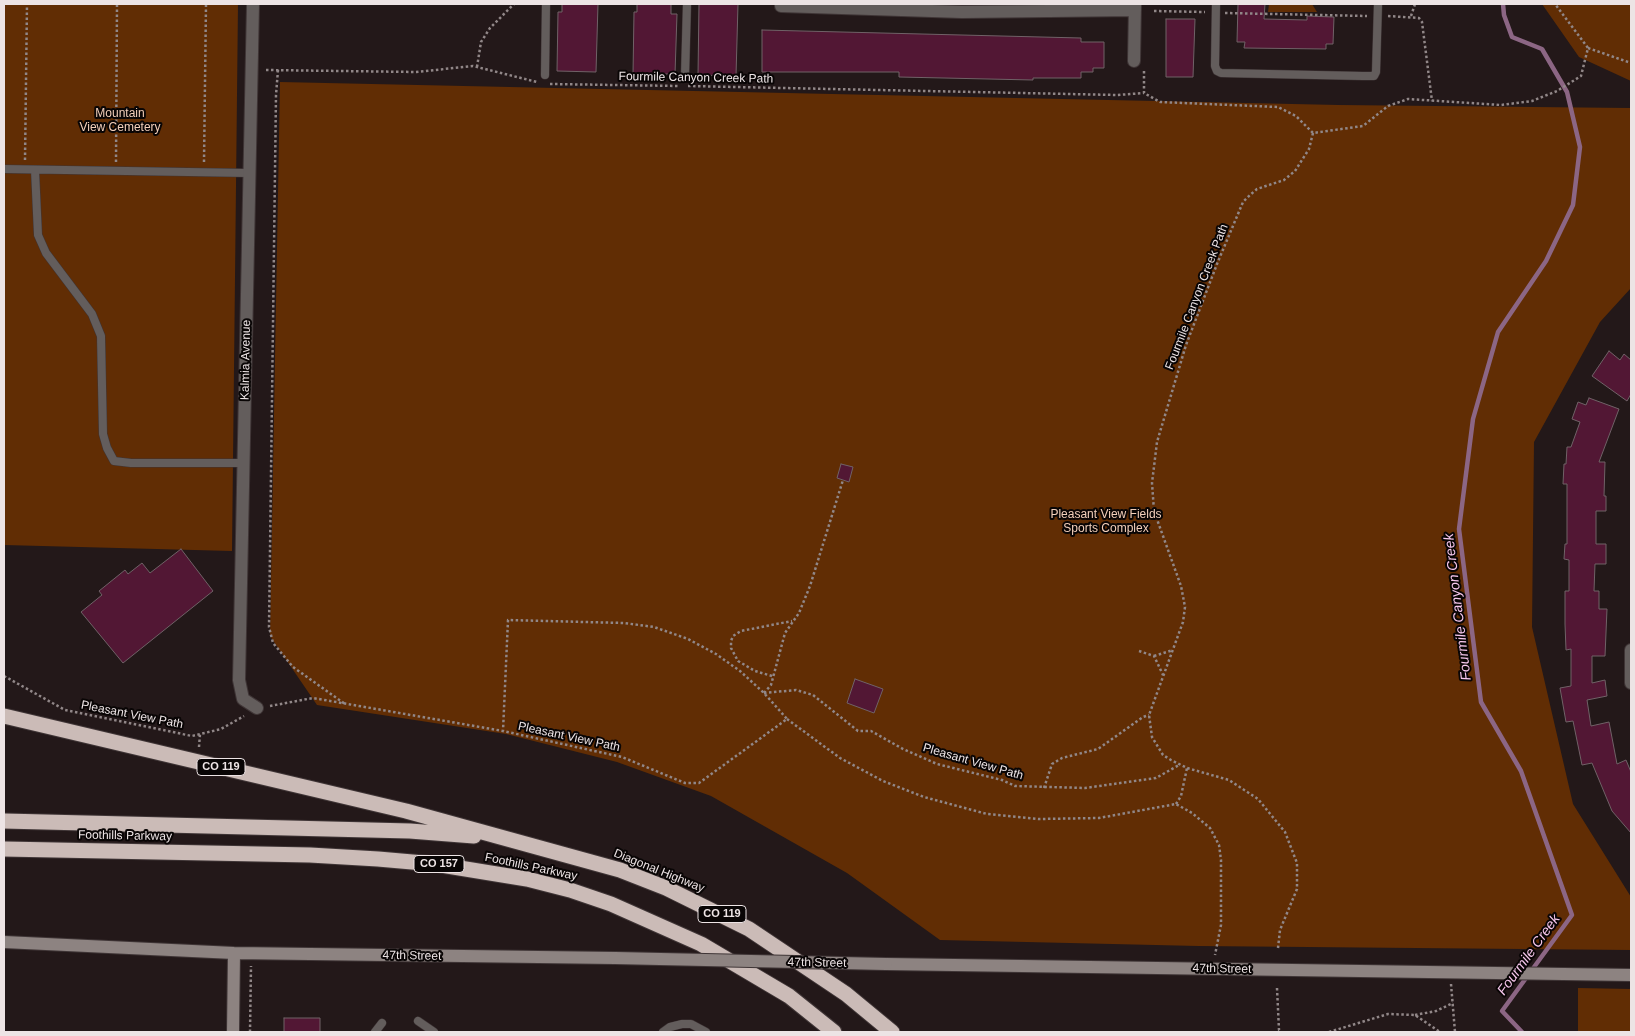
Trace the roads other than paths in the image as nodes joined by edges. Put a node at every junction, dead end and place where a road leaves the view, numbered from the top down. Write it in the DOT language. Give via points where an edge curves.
graph roads {
  1 [pos="252,4"];
  2 [pos="546,4"];
  3 [pos="687,4"];
  4 [pos="1216,4"];
  5 [pos="1378,4"];
  6 [pos="780,5"];
  7 [pos="1045,7"];
  8 [pos="1135,7"];
  9 [pos="962,8"];
  10 [pos="1134,61"];
  11 [pos="545,74"];
  12 [pos="685,76"];
  13 [pos="4,169"];
  14 [pos="35,170"];
  15 [pos="249,173"];
  16 [pos="245,463"];
  17 [pos="1631,650"];
  18 [pos="1631,683"];
  19 [pos="257,708"];
  20 [pos="4,716"];
  21 [pos="4,821"];
  22 [pos="527,843"];
  23 [pos="4,849"];
  24 [pos="4,942"];
  25 [pos="234,953"];
  26 [pos="1631,975"];
  27 [pos="418,1021"];
  28 [pos="382,1023"];
  29 [pos="233,1032"];
  30 [pos="375,1032"];
  31 [pos="434,1032"];
  32 [pos="663,1032"];
  33 [pos="706,1032"];
  34 [pos="834,1032"];
  35 [pos="892,1032"];
  1 -- 15 [label="street, Kalmia Avenue"];
  2 -- 11 [label="lane"];
  3 -- 12 [label="lane"];
  4 -- 5 [label="lane" via="1215,66 1221,73 1374,76"];
  6 -- 9 [label="street"];
  7 -- 8 [label="street"];
  7 -- 9 [label="street"];
  8 -- 10 [label="street"];
  13 -- 14 [label="lane"];
  14 -- 15 [label="lane"];
  14 -- 16 [label="lane" via="38,235 46,253 92,314 101,336 103,434 106,448 114,461 130,464"];
  15 -- 16 [label="street, Kalmia Avenue"];
  16 -- 19 [label="street, Kalmia Avenue" via="239,680 243,699"];
  17 -- 18 [label="street"];
  20 -- 22 [label="highway, CO 119" via="406,811"];
  21 -- 22 [label="highway, Foothills Parkway" via="410,831"];
  22 -- 35 [label="highway, Diagonal Highway / CO 119" via="620,870 709,908 749,929 839,989"];
  23 -- 34 [label="highway, Foothills Parkway / CO 157" via="378,859 436,864 527,880 611,904 701,944 789,996"];
  24 -- 25 [label="street, 47th Street"];
  25 -- 26 [label="street, 47th Street, bridge"];
  25 -- 29 [label="street"];
  27 -- 31 [label="lane"];
  28 -- 30 [label="lane"];
  32 -- 33 [label="lane" via="691,1024"];
}
